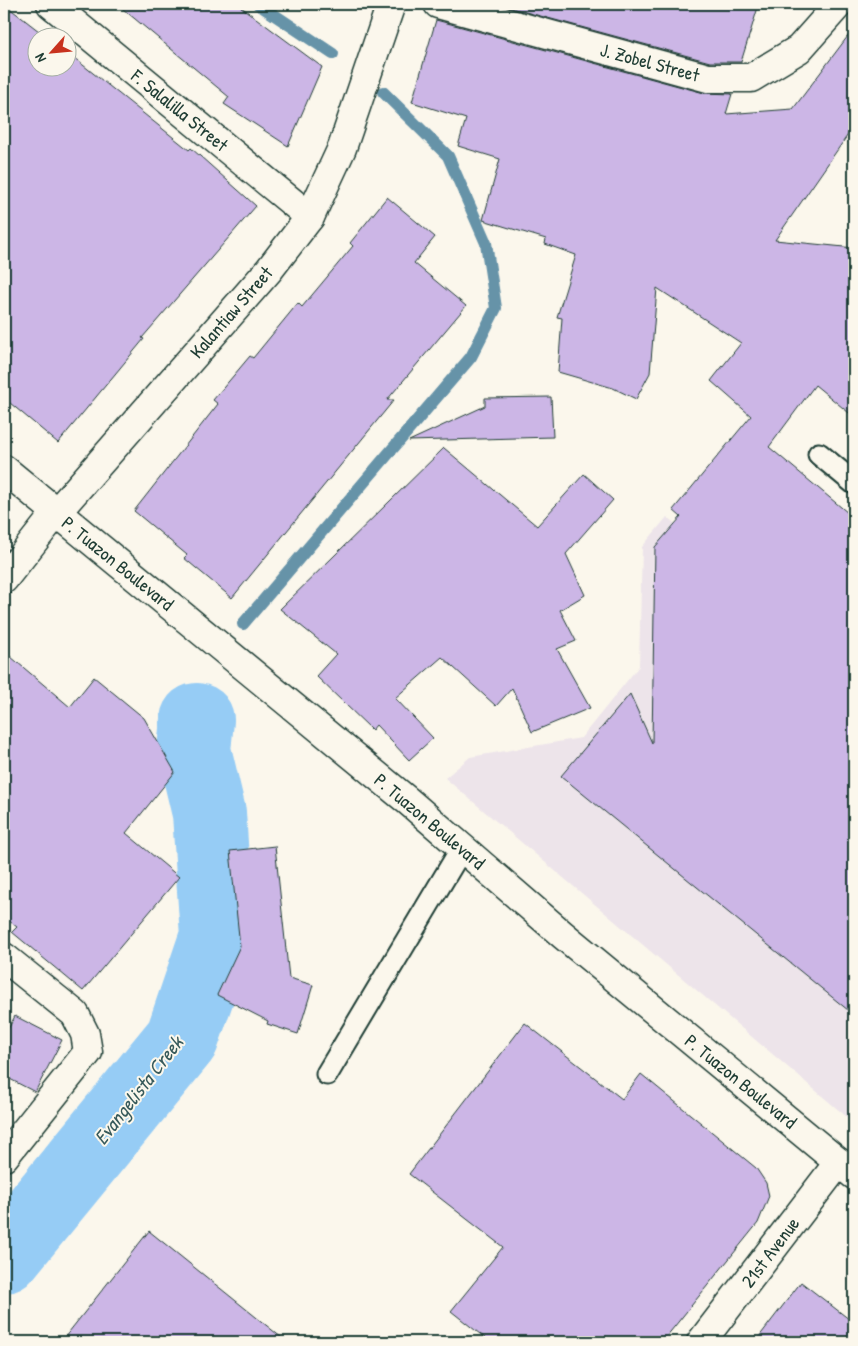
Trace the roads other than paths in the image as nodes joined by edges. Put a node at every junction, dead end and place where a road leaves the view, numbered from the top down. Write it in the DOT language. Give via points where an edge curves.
graph roads {
  1 [pos="51,4"];
  2 [pos="391,4"];
  3 [pos="438,4"];
  4 [pos="839,4"];
  5 [pos="310,217"];
  6 [pos="819,454"];
  7 [pos="4,469"];
  8 [pos="854,483"];
  9 [pos="56,513"];
  10 [pos="4,579"];
  11 [pos="462,848"];
  12 [pos="4,957"];
  13 [pos="327,1074"];
  14 [pos="4,1157"];
  15 [pos="846,1169"];
  16 [pos="701,1342"];
  1 -- 5 [label="street, F. Salalilla Street"];
  2 -- 5 [label="street, Kalantiaw Street" via="342,148"];
  3 -- 4 [label="street, J. Zobel Street" via="708,78 751,78 799,49"];
  5 -- 9 [label="street, Kalantiaw Street" via="269,270"];
  6 -- 8 [label="lane"];
  7 -- 9 [label="street, P. Tuazon Boulevard"];
  9 -- 10 [label="street, Kalantiaw Street"];
  9 -- 11 [label="street, P. Tuazon Boulevard"];
  11 -- 13 [label="lane"];
  11 -- 15 [label="street, P. Tuazon Boulevard"];
  12 -- 14 [label="street" via="75,1014 85,1034 88,1052"];
  15 -- 16 [label="street, 21st Avenue"];
}
